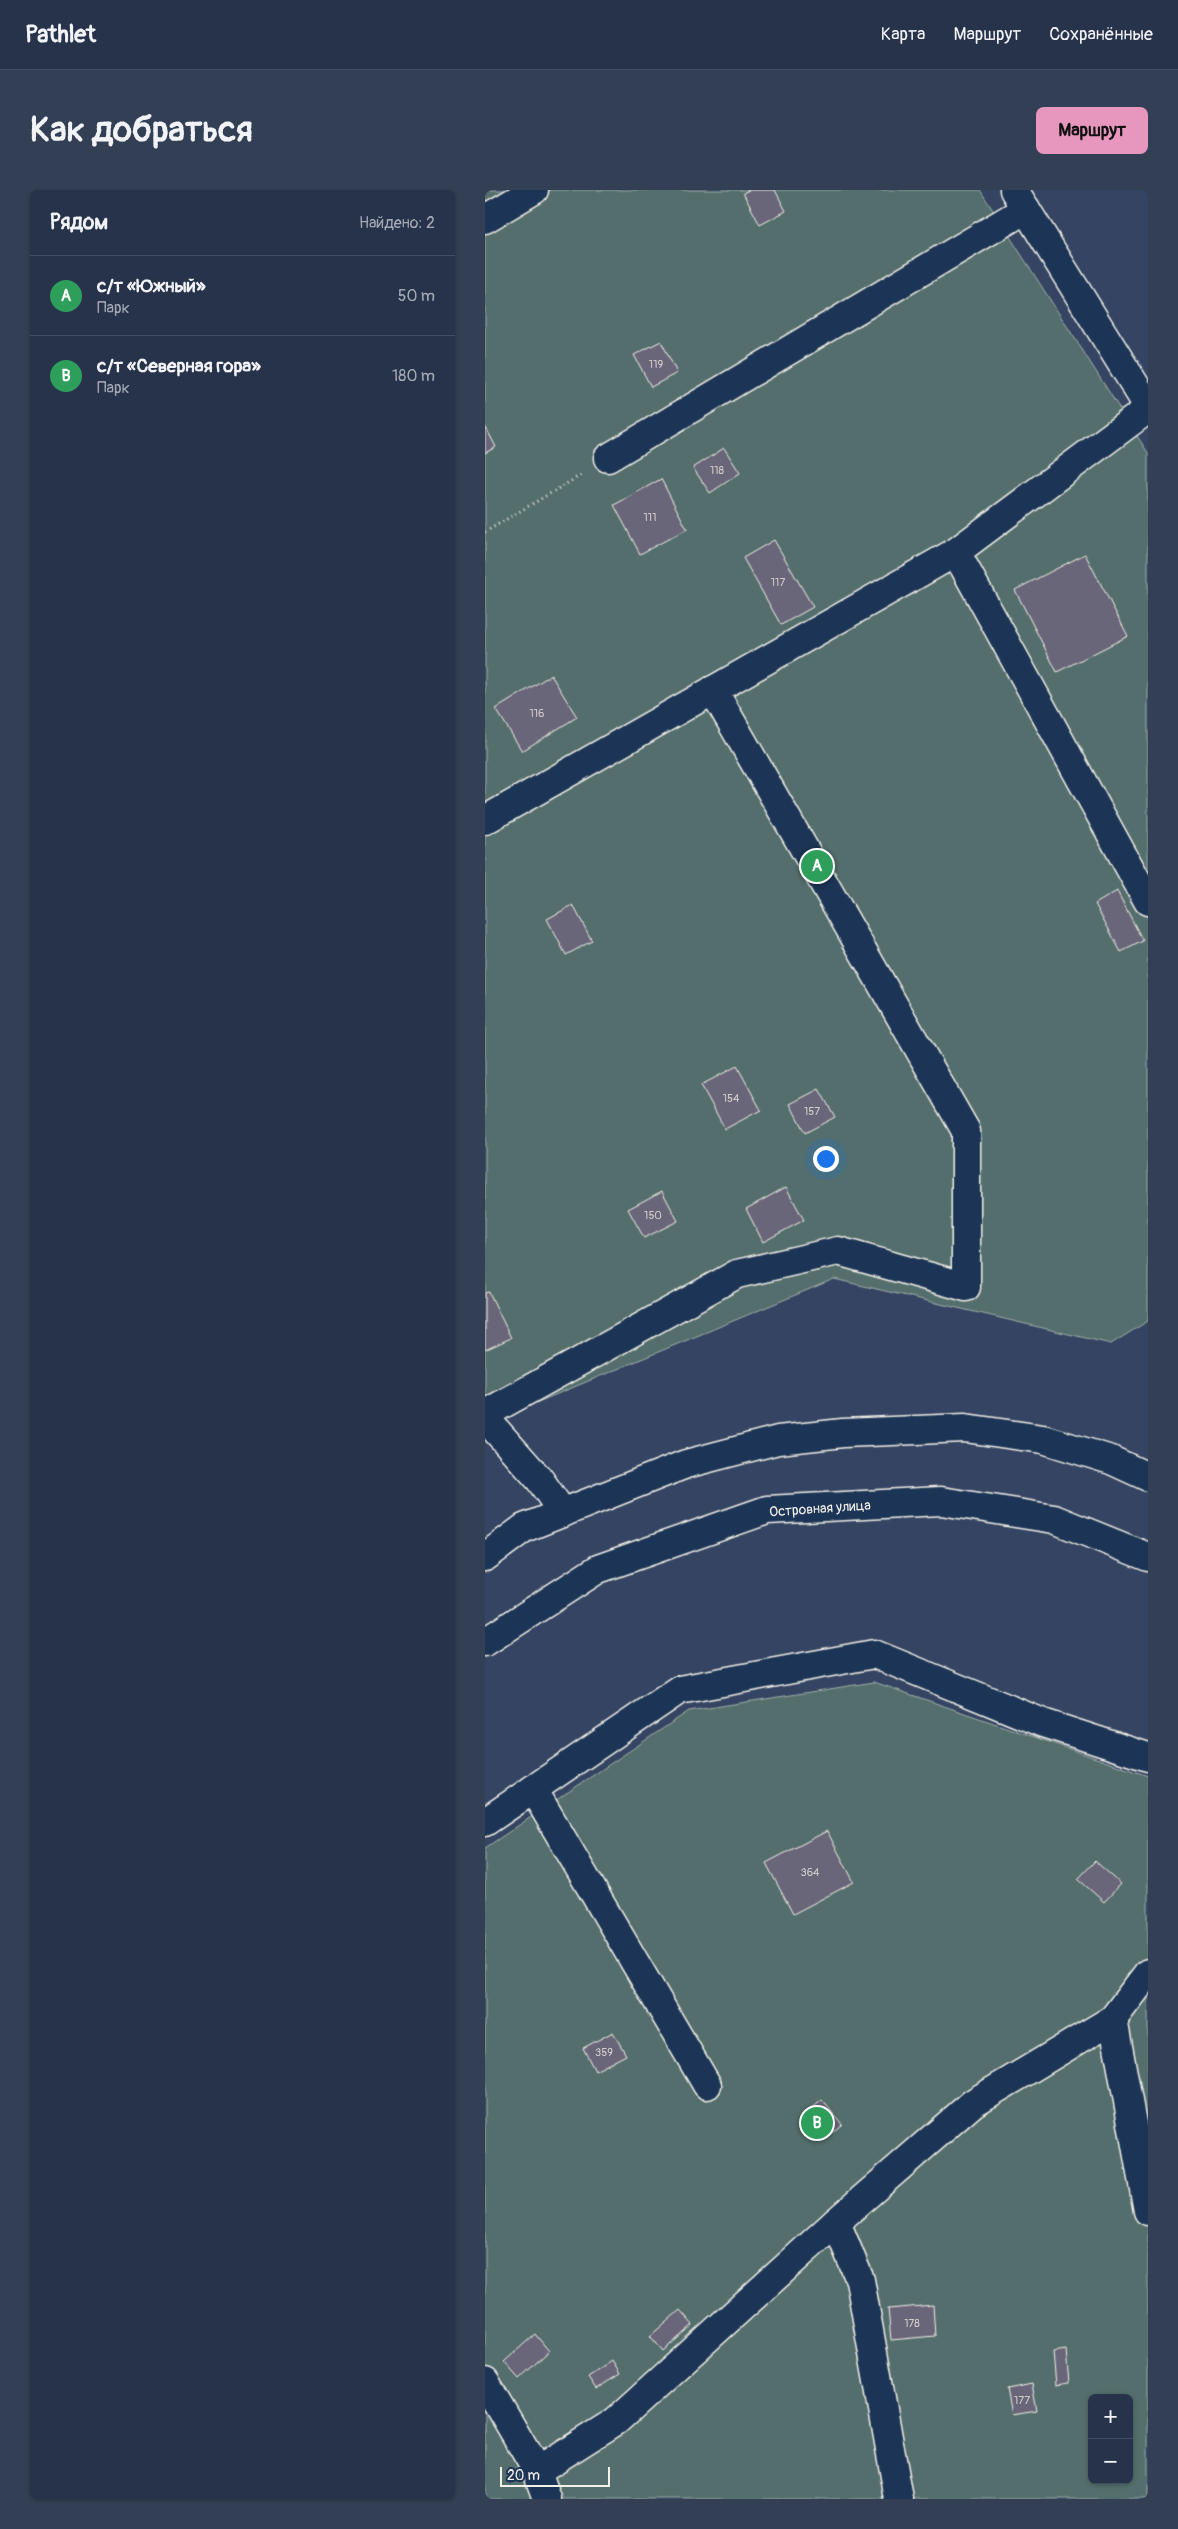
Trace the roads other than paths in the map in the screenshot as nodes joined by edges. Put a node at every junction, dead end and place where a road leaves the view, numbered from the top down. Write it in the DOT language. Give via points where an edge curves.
graph roads {
  1 [pos="534,190"];
  2 [pos="1020,199"];
  3 [pos="485,219"];
  4 [pos="1148,408"];
  5 [pos="608,458"];
  6 [pos="956,552"];
  7 [pos="713,690"];
  8 [pos="485,820"];
  9 [pos="1148,901"];
  10 [pos="485,1414"];
  11 [pos="485,1418"];
  12 [pos="1148,1477"];
  13 [pos="563,1513"];
  14 [pos="485,1557"];
  15 [pos="1148,1557"];
  16 [pos="485,1642"];
  17 [pos="1148,1757"];
  18 [pos="533,1789"];
  19 [pos="485,1822"];
  20 [pos="1148,1973"];
  21 [pos="1113,2019"];
  22 [pos="707,2085"];
  23 [pos="1148,2211"];
  24 [pos="836,2222"];
  25 [pos="485,2382"];
  26 [pos="537,2471"];
  27 [pos="547,2499"];
  28 [pos="899,2499"];
  1 -- 3 [label="main road"];
  2 -- 4 [label="main road"];
  2 -- 5 [label="main road"];
  4 -- 6 [label="main road"];
  6 -- 7 [label="main road"];
  6 -- 9 [label="main road"];
  7 -- 8 [label="main road"];
  7 -- 10 [label="main road" via="965,1132 966,1287 838,1251 737,1274"];
  11 -- 13 [label="main road" via="540,1480"];
  12 -- 13 [label="main road" via="1111,1460 1043,1440 975,1430 843,1433 778,1440 686,1464"];
  13 -- 14 [label="main road" via="524,1528"];
  15 -- 16 [label="main road, Островная улица" via="1054,1519 941,1501 767,1510 598,1569"];
  17 -- 18 [label="main road" via="1043,1723 874,1654 679,1690"];
  18 -- 19 [label="main road"];
  18 -- 22 [label="main road"];
  20 -- 21 [label="main road"];
  21 -- 23 [label="main road"];
  21 -- 24 [label="main road" via="973,2103"];
  24 -- 26 [label="main road" via="616,2421"];
  24 -- 28 [label="main road" via="860,2280"];
  25 -- 26 [label="main road"];
  26 -- 27 [label="main road"];
}
